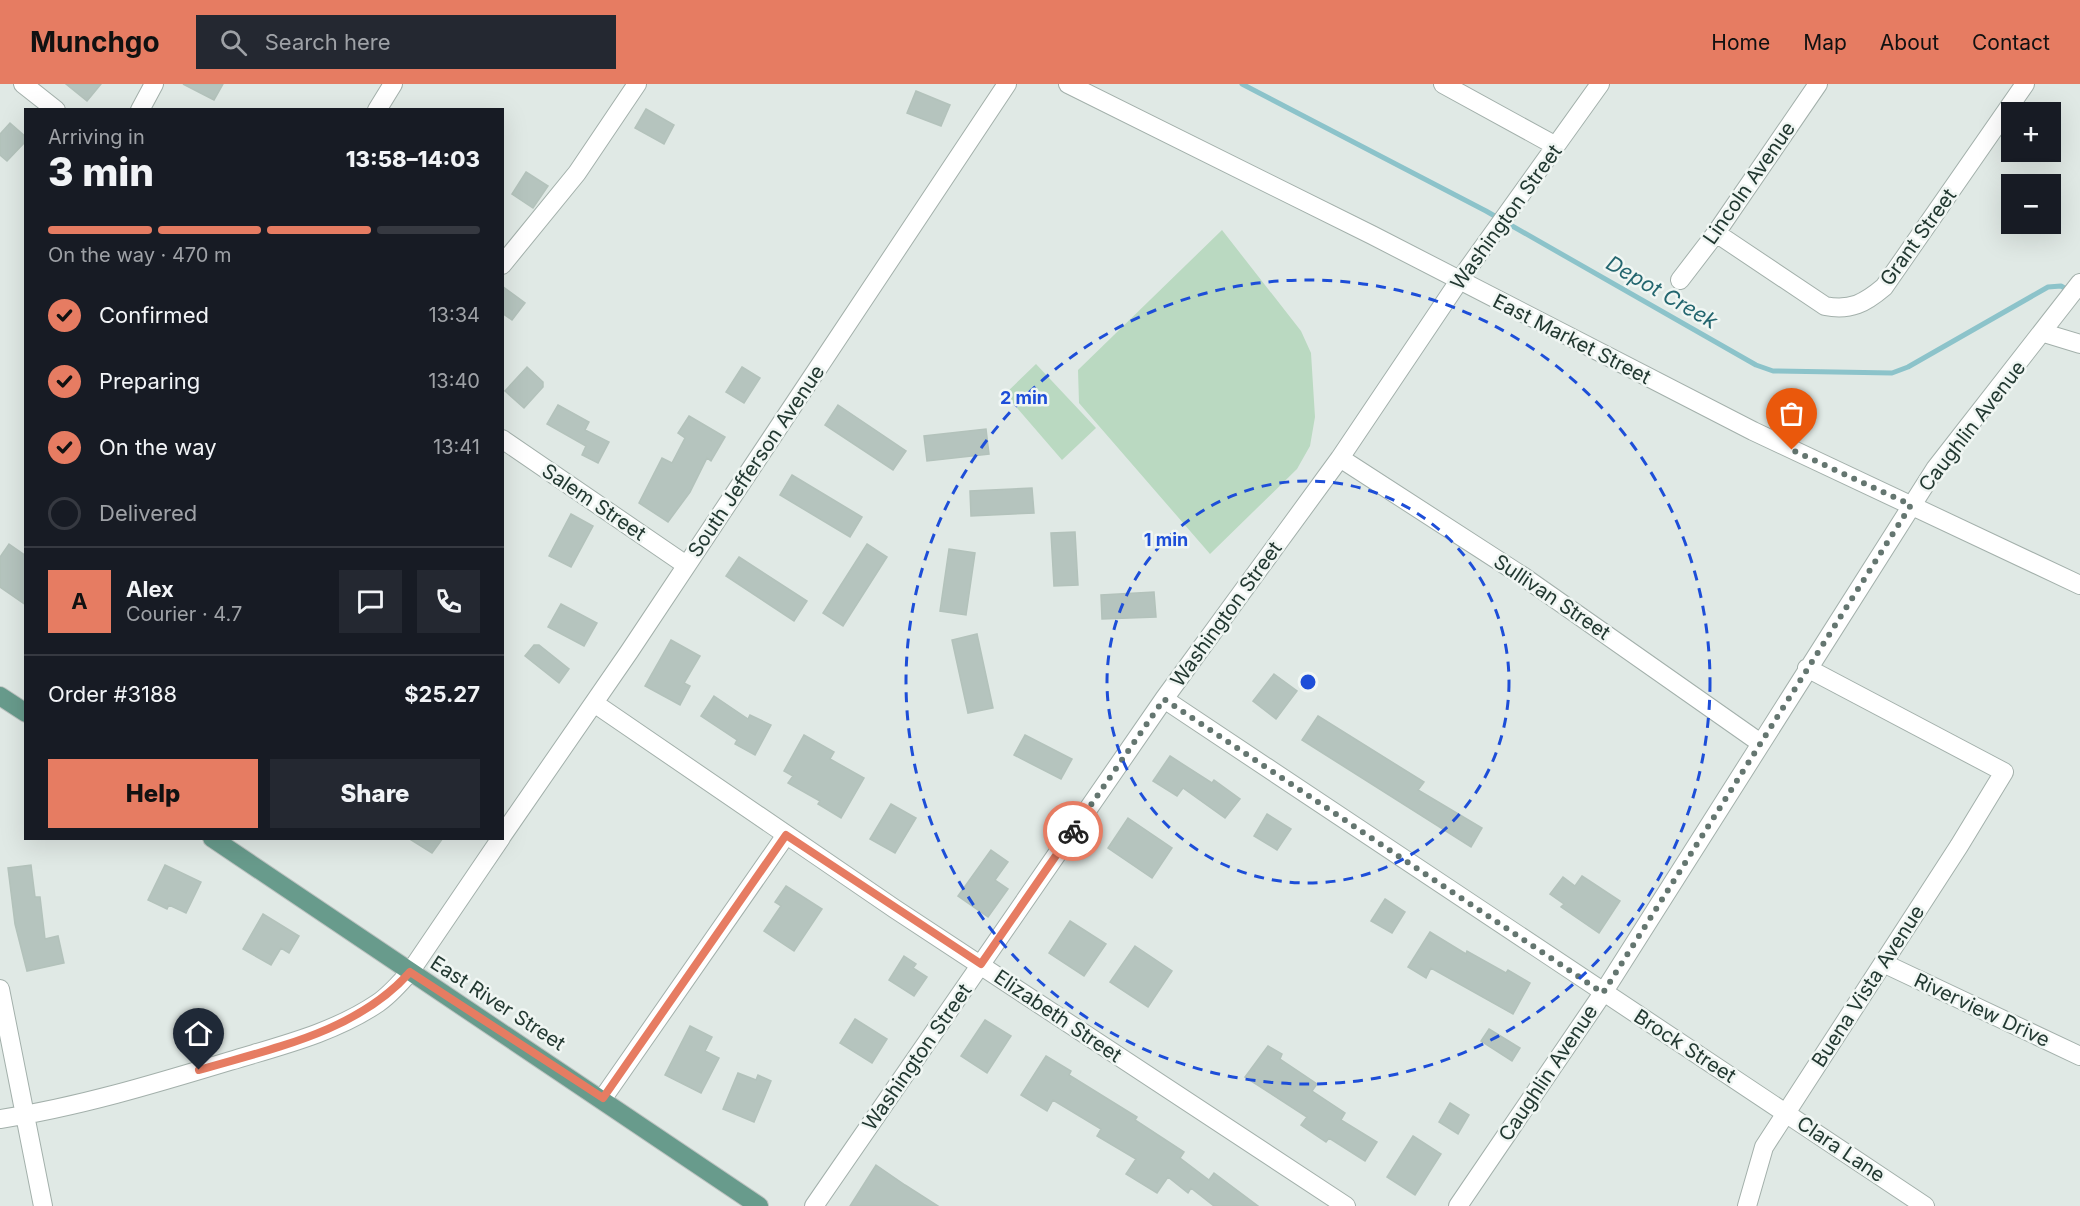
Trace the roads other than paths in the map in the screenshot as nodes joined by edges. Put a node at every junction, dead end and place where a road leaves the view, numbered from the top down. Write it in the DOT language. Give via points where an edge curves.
graph roads {
  1 [pos="23,84"];
  2 [pos="154,84"];
  3 [pos="393,84"];
  4 [pos="637,84"];
  5 [pos="1068,84"];
  6 [pos="1443,84"];
  7 [pos="1600,84"];
  8 [pos="1818,84"];
  9 [pos="2025,84"];
  10 [pos="1000,87"];
  11 [pos="53,108"];
  12 [pos="141,108"];
  13 [pos="378,108"];
  14 [pos="1556,146"];
  15 [pos="1716,233"];
  16 [pos="504,263"];
  17 [pos="1680,280"];
  18 [pos="1459,281"];
  19 [pos="2080,284"];
  20 [pos="2044,333"];
  21 [pos="2080,344"];
  22 [pos="504,440"];
  23 [pos="1340,458"];
  24 [pos="1911,505"];
  25 [pos="686,565"];
  26 [pos="2080,585"];
  27 [pos="1807,668"];
  28 [pos="0,696"];
  29 [pos="1164,699"];
  30 [pos="594,703"];
  31 [pos="24,712"];
  32 [pos="1760,742"];
  33 [pos="504,834"];
  34 [pos="786,835"];
  35 [pos="215,840"];
  36 [pos="500,840"];
  37 [pos="1883,963"];
  38 [pos="981,964"];
  39 [pos="410,972"];
  40 [pos="0,989"];
  41 [pos="1603,993"];
  42 [pos="2080,1056"];
  43 [pos="603,1098"];
  44 [pos="1786,1112"];
  45 [pos="25,1115"];
  46 [pos="0,1119"];
  47 [pos="43,1206"];
  48 [pos="759,1206"];
  49 [pos="814,1206"];
  50 [pos="1346,1206"];
  51 [pos="1458,1206"];
  52 [pos="1747,1206"];
  53 [pos="1924,1206"];
  1 -- 11 [label="street"];
  2 -- 12 [label="street"];
  3 -- 13 [label="street"];
  4 -- 16 [label="street" via="577,173"];
  5 -- 18 [label="street, East Market Street"];
  6 -- 14 [label="street"];
  7 -- 14 [label="street, Washington Street"];
  8 -- 15 [label="street, Lincoln Avenue"];
  9 -- 15 [label="street, Grant Street" via="1884,287 1864,304 1843,310 1825,306"];
  10 -- 25 [label="street, South Jefferson Avenue"];
  14 -- 18 [label="street, Washington Street"];
  15 -- 17 [label="street, Lincoln Avenue"];
  18 -- 23 [label="street, Washington Street"];
  18 -- 24 [label="street, East Market Street" via="1754,431"];
  19 -- 20 [label="street, Caughlin Avenue"];
  20 -- 21 [label="street"];
  20 -- 24 [label="street, Caughlin Avenue" via="1935,469"];
  22 -- 25 [label="street, Salem Street"];
  23 -- 29 [label="street, Washington Street"];
  23 -- 32 [label="street, Sullivan Street" via="1524,577"];
  24 -- 26 [label="street, East Market Street"];
  24 -- 27 [label="street, Caughlin Avenue"];
  25 -- 30 [label="street, South Jefferson Avenue"];
  27 -- 32 [label="street, Caughlin Avenue"];
  27 -- 37 [label="street, Buena Vista Avenue" via="2004,772"];
  28 -- 31 [label="main road"];
  29 -- 38 [label="street, Washington Street"];
  29 -- 41 [label="street, Brock Street"];
  30 -- 33 [label="street, South Jefferson Avenue"];
  30 -- 34 [label="street, Elizabeth Street"];
  32 -- 41 [label="street, Caughlin Avenue"];
  34 -- 38 [label="street, Elizabeth Street"];
  34 -- 43 [label="street"];
  35 -- 39 [label="main road, East River Street"];
  36 -- 39 [label="street, South Jefferson Avenue"];
  37 -- 42 [label="street, Riverview Drive"];
  37 -- 44 [label="street, Buena Vista Avenue"];
  38 -- 49 [label="street, Washington Street"];
  38 -- 50 [label="street, Elizabeth Street"];
  39 -- 43 [label="main road, East River Street"];
  39 -- 45 [label="street, South Jefferson Avenue" via="379,1002 323,1031 179,1076"];
  40 -- 45 [label="street"];
  41 -- 44 [label="street, Brock Street"];
  41 -- 51 [label="street, Caughlin Avenue"];
  43 -- 48 [label="main road, East River Street"];
  44 -- 52 [label="street, Buena Vista Avenue" via="1764,1147"];
  44 -- 53 [label="street, Clara Lane"];
  45 -- 46 [label="street, South Jefferson Avenue"];
  45 -- 47 [label="street"];
}
